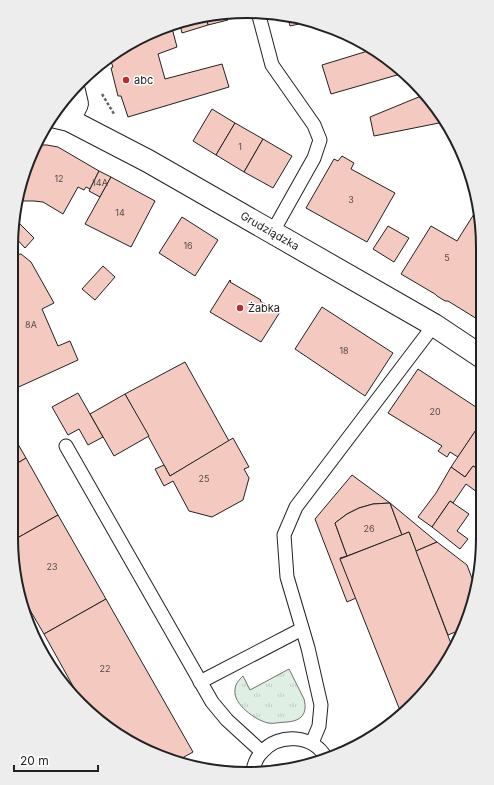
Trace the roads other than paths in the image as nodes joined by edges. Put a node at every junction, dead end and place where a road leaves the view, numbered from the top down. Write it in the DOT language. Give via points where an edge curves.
graph roads {
  1 [pos="260,18"];
  2 [pos="75,96"];
  3 [pos="61,118"];
  4 [pos="272,233"];
  5 [pos="434,325"];
  6 [pos="476,353"];
  7 [pos="66,446"];
  8 [pos="302,629"];
  9 [pos="200,682"];
  10 [pos="312,743"];
  11 [pos="262,752"];
  12 [pos="324,754"];
  13 [pos="254,767"];
  1 -- 4 [label="lane" via="272,65 314,125 320,140 314,158"];
  2 -- 3 [label="street" via="77,104"];
  3 -- 4 [label="street, Grudziądzka" via="148,161"];
  4 -- 5 [label="street, Grudziądzka"];
  5 -- 6 [label="street, Grudziądzka"];
  5 -- 8 [label="lane" via="296,507 284,535 288,577"];
  7 -- 9 [label="lane"];
  8 -- 9 [label="lane"];
  8 -- 10 [label="lane" via="321,705 319,726"];
  9 -- 11 [label="lane" via="227,720"];
  10 -- 11 [label="lane" via="286,739 273,743"];
  10 -- 12 [label="lane"];
  11 -- 13 [label="lane"];
}
